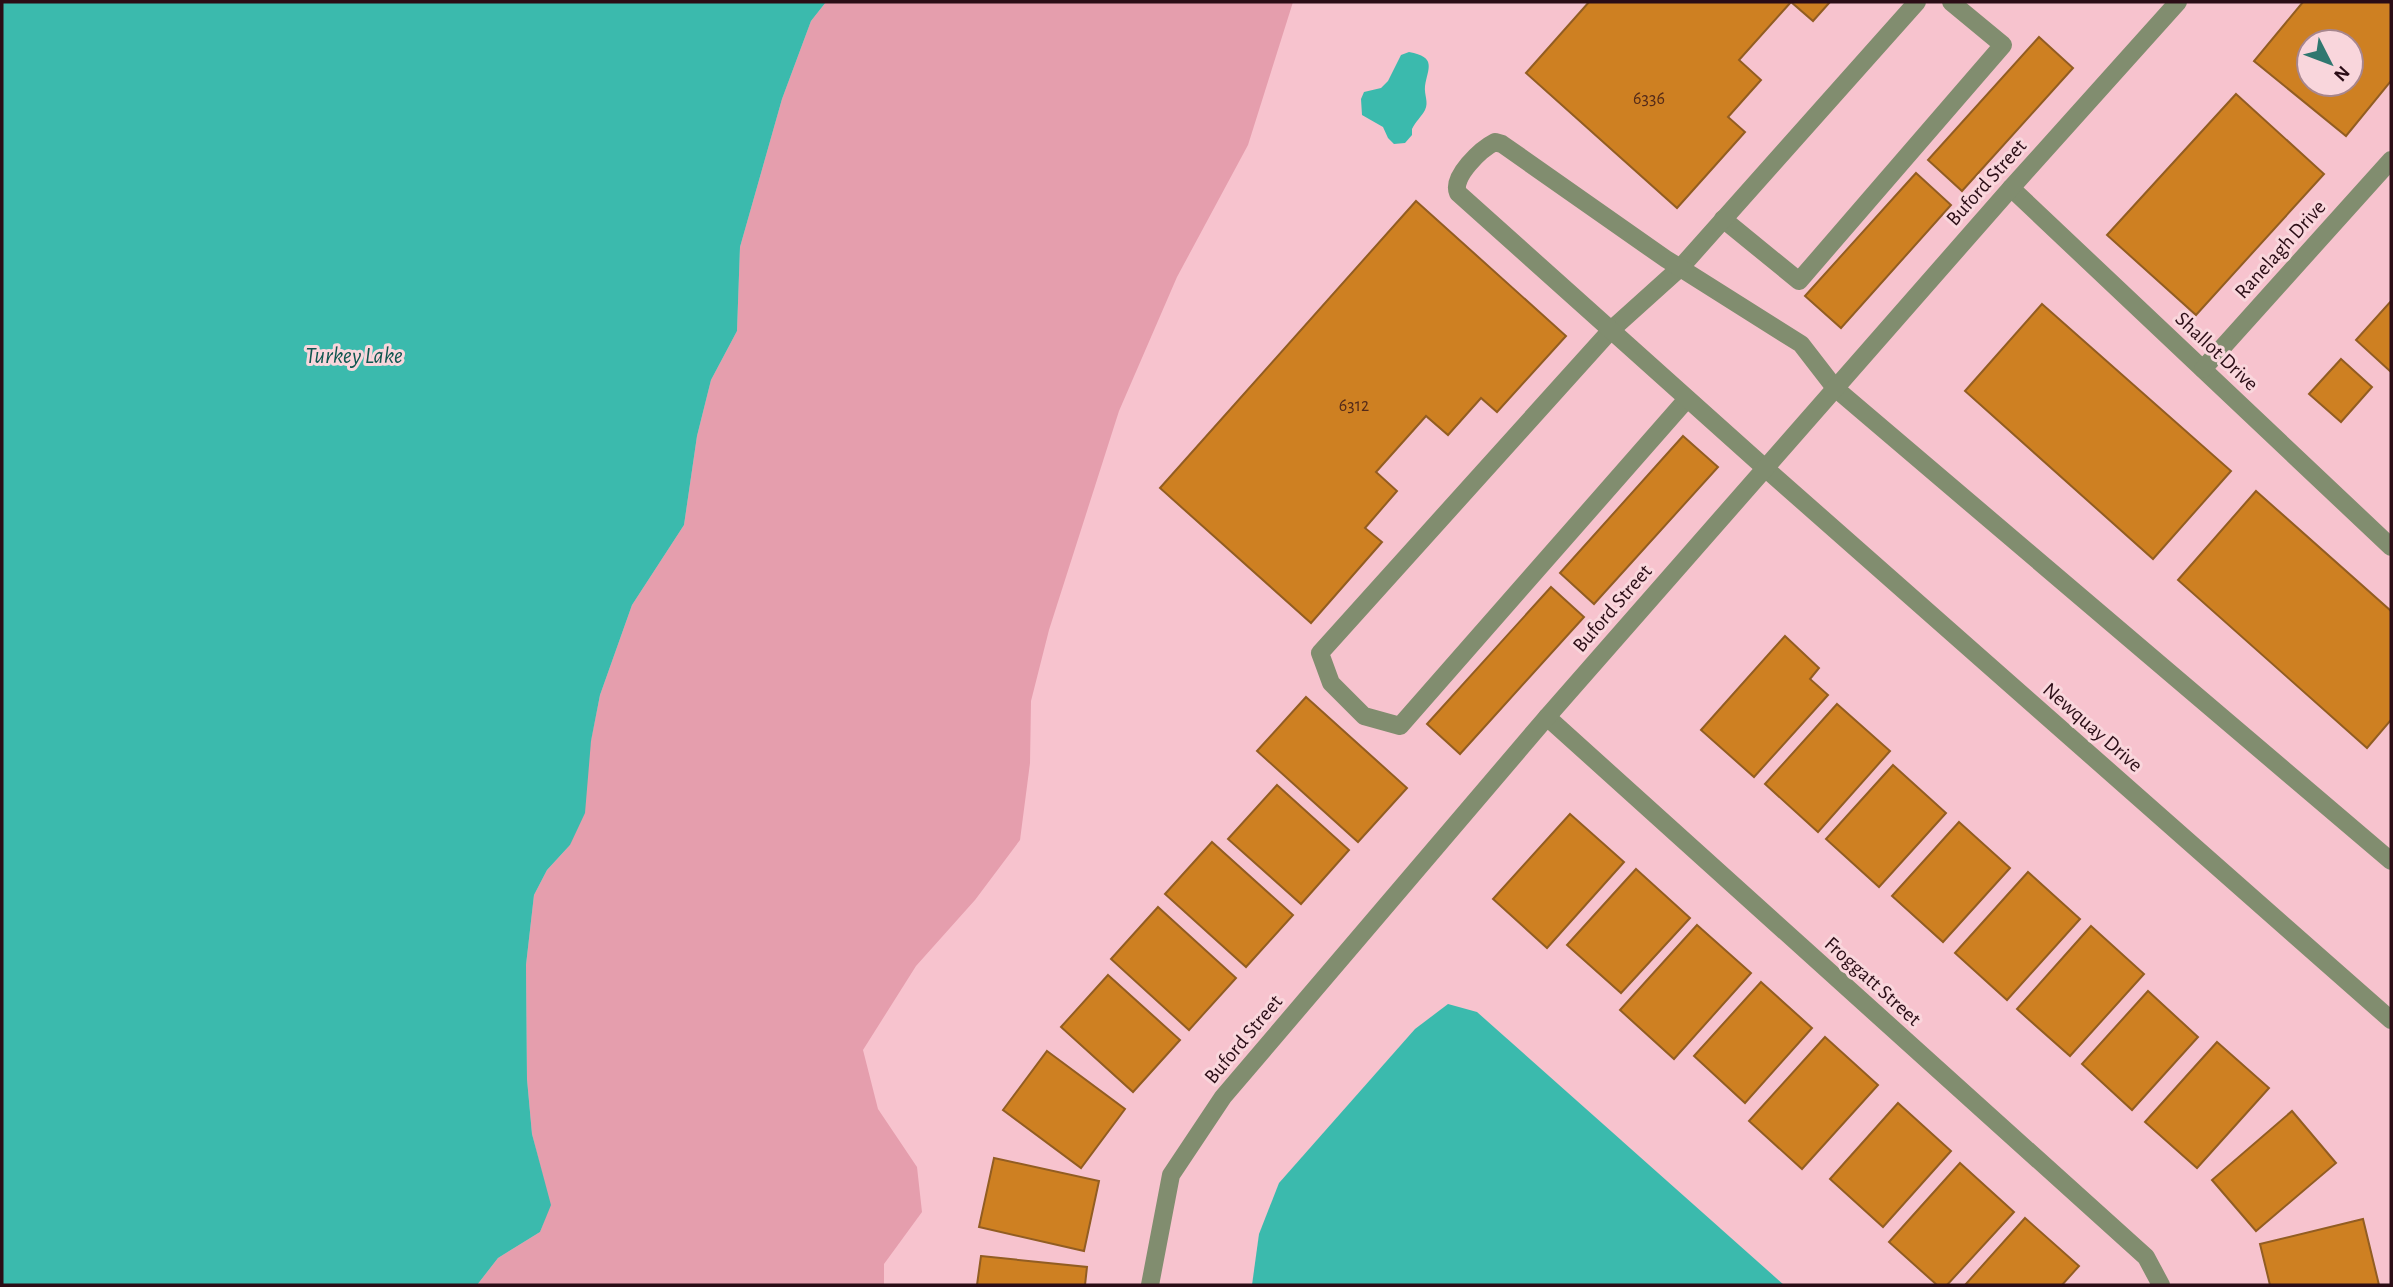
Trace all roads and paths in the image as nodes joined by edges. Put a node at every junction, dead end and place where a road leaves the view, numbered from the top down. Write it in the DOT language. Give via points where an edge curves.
graph roads {
  1 [pos="1917,2"];
  2 [pos="1951,2"];
  3 [pos="2178,2"];
  4 [pos="2391,160"];
  5 [pos="2011,188"];
  6 [pos="1723,219"];
  7 [pos="1681,267"];
  8 [pos="1611,330"];
  9 [pos="2203,369"];
  10 [pos="1835,387"];
  11 [pos="1687,399"];
  12 [pos="1765,468"];
  13 [pos="2391,547"];
  14 [pos="1547,717"];
  15 [pos="2391,861"];
  16 [pos="2391,1020"];
  17 [pos="1150,1285"];
  18 [pos="2161,1285"];
  1 -- 6 [label="street"];
  2 -- 6 [label="street" via="2003,45 1799,281"];
  3 -- 5 [label="street, Buford Street"];
  4 -- 9 [label="street, Ranelagh Drive"];
  5 -- 9 [label="street, Shallot Drive"];
  5 -- 10 [label="street, Buford Street"];
  6 -- 7 [label="street"];
  7 -- 8 [label="street"];
  7 -- 8 [label="street, Newquay Drive" via="1502,144 1487,146 1457,178 1458,193"];
  7 -- 10 [label="street, Newquay Drive" via="1801,344"];
  8 -- 11 [label="street, Newquay Drive"];
  8 -- 11 [label="street" via="1320,653 1331,683 1364,716 1400,726"];
  9 -- 13 [label="street, Shallot Drive"];
  10 -- 12 [label="street, Buford Street"];
  10 -- 15 [label="street"];
  11 -- 12 [label="street, Newquay Drive"];
  12 -- 14 [label="street, Buford Street"];
  12 -- 16 [label="street, Newquay Drive"];
  14 -- 17 [label="street, Buford Street" via="1223,1097 1171,1175"];
  14 -- 18 [label="street, Froggatt Street" via="2146,1257"];
}
